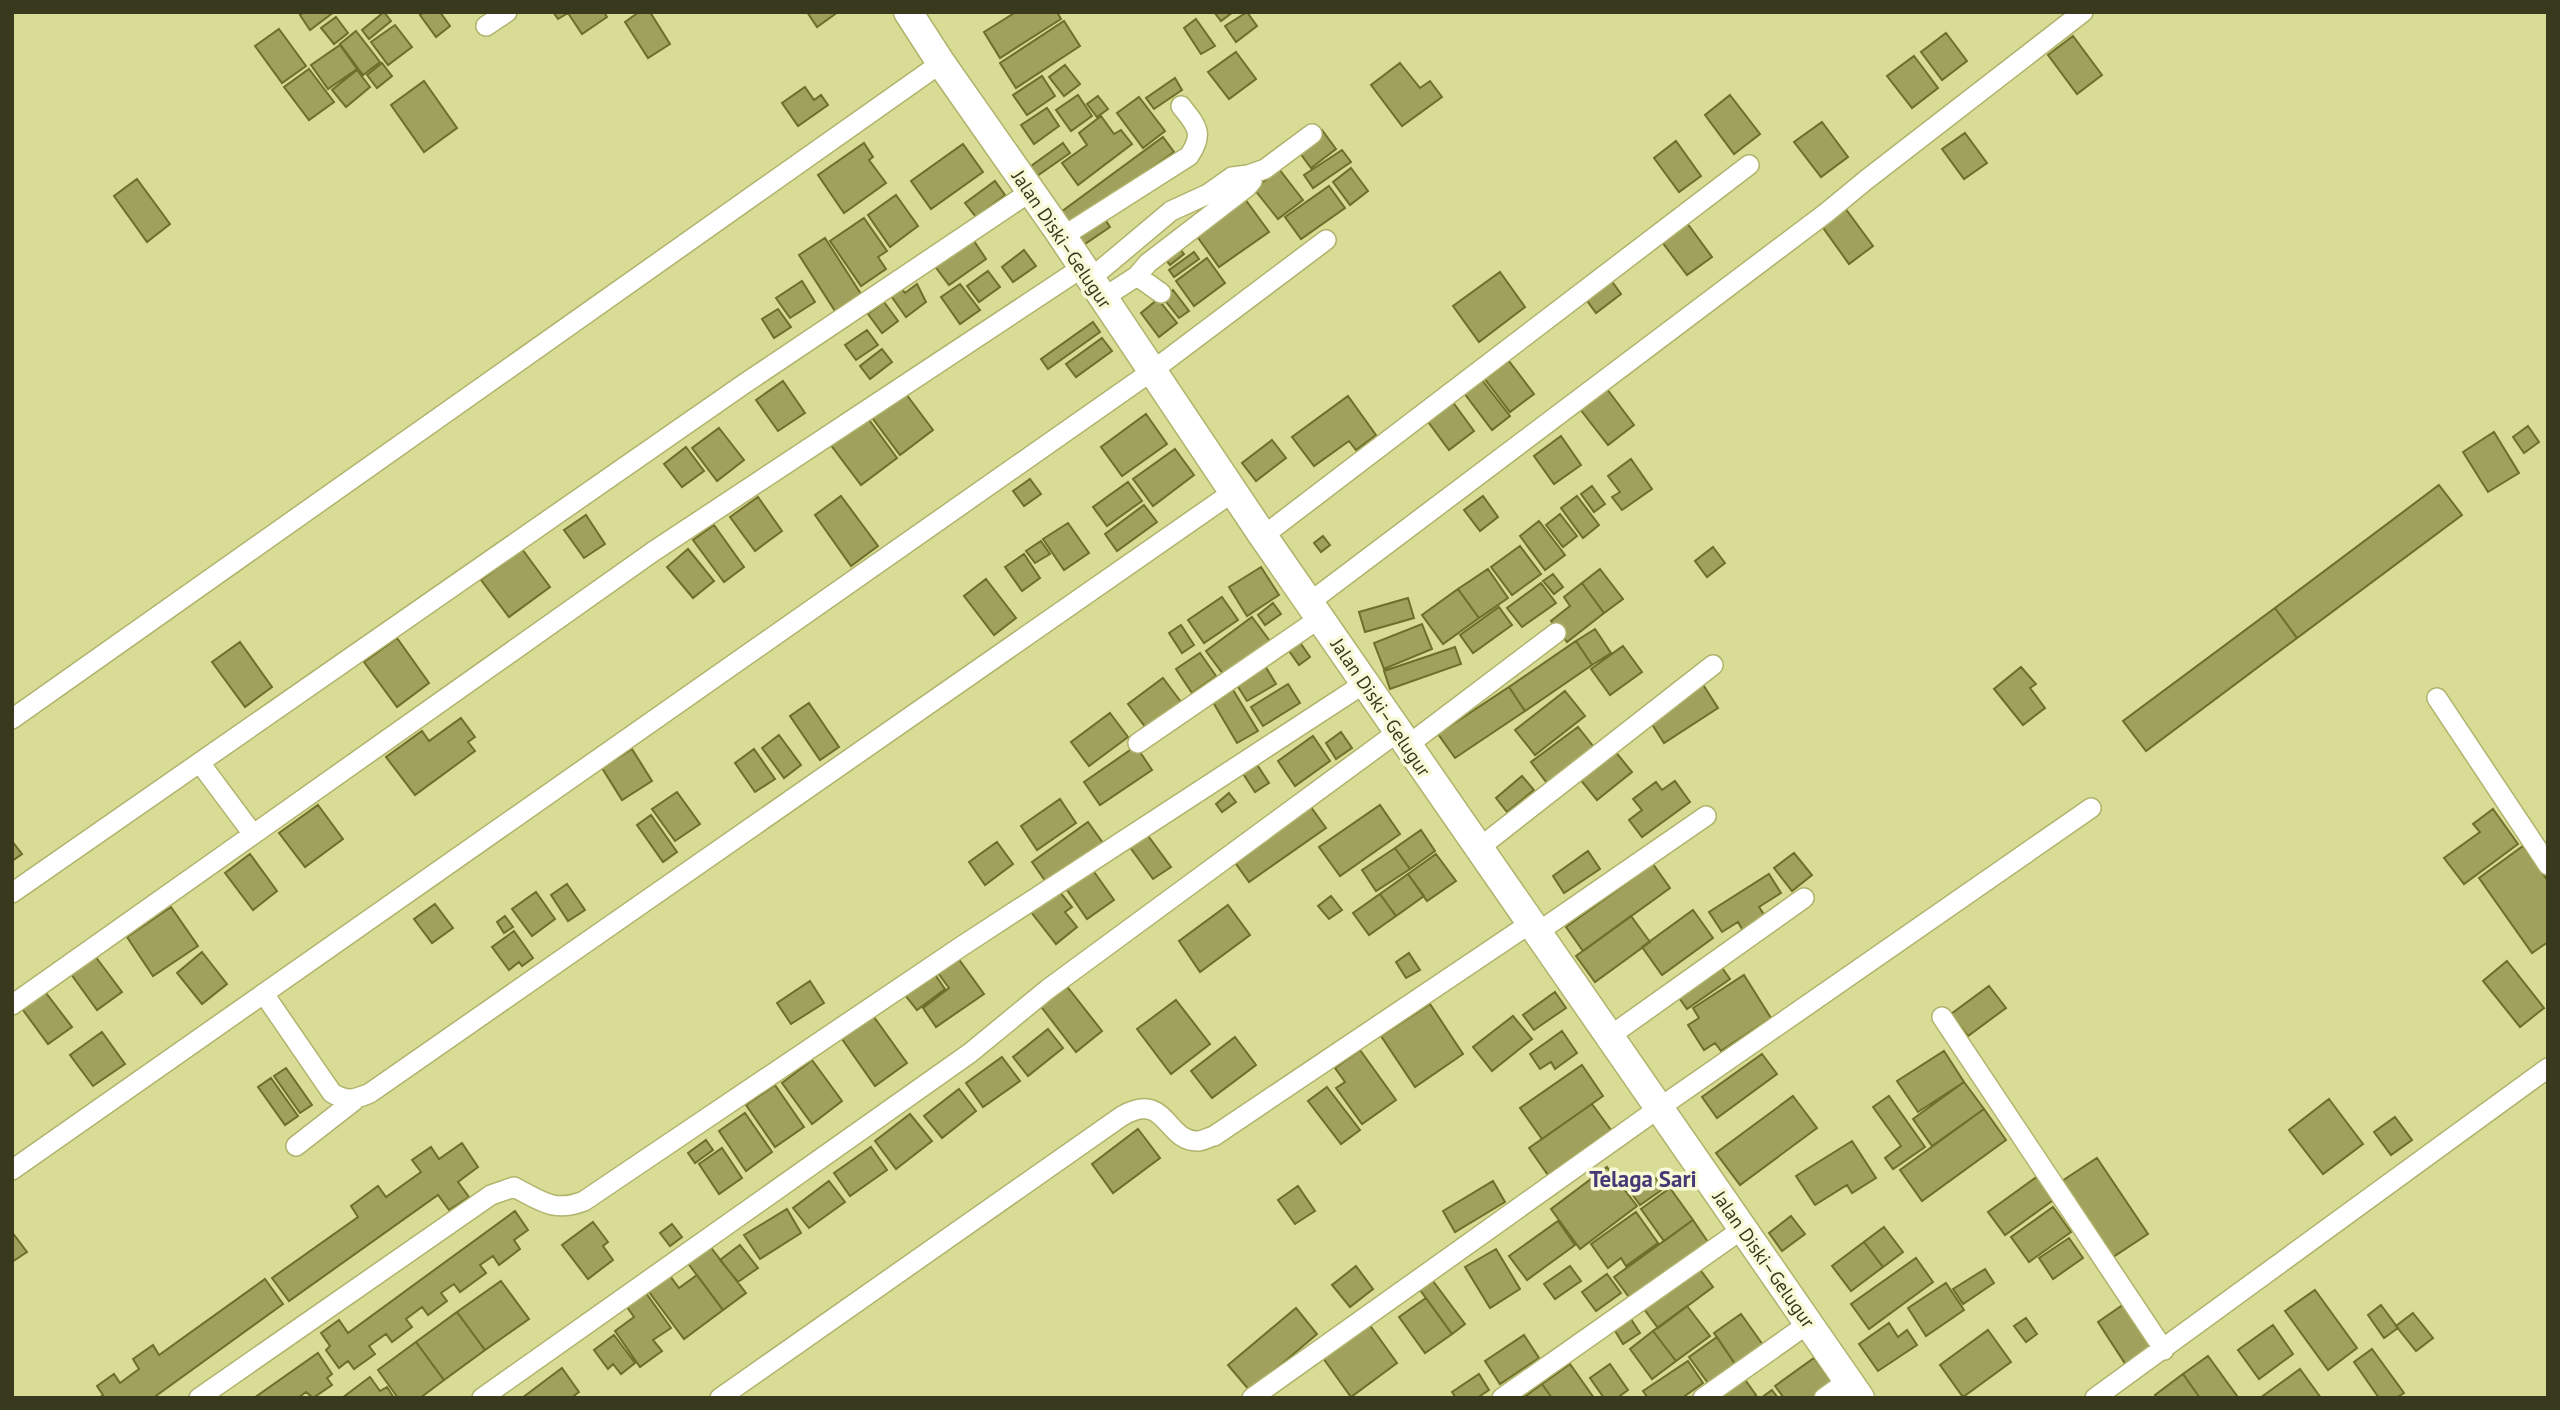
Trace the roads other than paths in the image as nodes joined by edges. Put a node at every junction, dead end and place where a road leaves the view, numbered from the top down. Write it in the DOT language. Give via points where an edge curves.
graph roads {
  1 [pos="507,12"];
  2 [pos="908,12"];
  3 [pos="2083,12"];
  4 [pos="486,26"];
  5 [pos="941,63"];
  6 [pos="1181,106"];
  7 [pos="1312,134"];
  8 [pos="1749,165"];
  9 [pos="1254,173"];
  10 [pos="1030,192"];
  11 [pos="1062,237"];
  12 [pos="1326,240"];
  13 [pos="1112,261"];
  14 [pos="1133,278"];
  15 [pos="1092,282"];
  16 [pos="1161,293"];
  17 [pos="1152,371"];
  18 [pos="1233,492"];
  19 [pos="1263,536"];
  20 [pos="1315,610"];
  21 [pos="1556,632"];
  22 [pos="1713,666"];
  23 [pos="1365,683"];
  24 [pos="2437,698"];
  25 [pos="12,719"];
  26 [pos="1404,738"];
  27 [pos="1139,743"];
  28 [pos="200,763"];
  29 [pos="2091,808"];
  30 [pos="1706,816"];
  31 [pos="253,834"];
  32 [pos="1479,848"];
  33 [pos="2548,865"];
  34 [pos="12,893"];
  35 [pos="1804,898"];
  36 [pos="1535,928"];
  37 [pos="264,994"];
  38 [pos="12,1005"];
  39 [pos="1942,1017"];
  40 [pos="1609,1036"];
  41 [pos="2548,1068"];
  42 [pos="355,1100"];
  43 [pos="1659,1108"];
  44 [pos="296,1146"];
  45 [pos="12,1170"];
  46 [pos="1741,1230"];
  47 [pos="1809,1323"];
  48 [pos="2164,1350"];
  49 [pos="1854,1389"];
  50 [pos="199,1398"];
  51 [pos="482,1398"];
  52 [pos="720,1398"];
  53 [pos="1252,1398"];
  54 [pos="1502,1398"];
  55 [pos="1703,1398"];
  56 [pos="1824,1398"];
  57 [pos="2095,1398"];
  1 -- 4 [label="street"];
  2 -- 5 [label="main road, Jalan Diski–Gelugur"];
  3 -- 20 [label="street"];
  5 -- 10 [label="main road, Jalan Diski–Gelugur"];
  5 -- 25 [label="street"];
  6 -- 11 [label="street" via="1197,127 1196,146 1189,156"];
  7 -- 9 [label="street"];
  8 -- 19 [label="street"];
  9 -- 13 [label="street" via="1232,177 1171,211"];
  9 -- 14 [label="street" via="1247,187"];
  10 -- 11 [label="main road, Jalan Diski–Gelugur"];
  10 -- 28 [label="street" via="744,384"];
  11 -- 15 [label="main road, Jalan Diski–Gelugur"];
  12 -- 17 [label="street"];
  13 -- 14 [label="street"];
  13 -- 15 [label="street"];
  14 -- 15 [label="street"];
  14 -- 16 [label="street"];
  15 -- 17 [label="main road, Jalan Diski–Gelugur"];
  15 -- 31 [label="street" via="654,551"];
  17 -- 18 [label="main road, Jalan Diski–Gelugur"];
  17 -- 37 [label="street"];
  18 -- 19 [label="main road, Jalan Diski–Gelugur"];
  18 -- 42 [label="street"];
  19 -- 20 [label="main road, Jalan Diski–Gelugur"];
  20 -- 23 [label="main road, Jalan Diski–Gelugur"];
  20 -- 27 [label="street"];
  21 -- 26 [label="street"];
  22 -- 32 [label="street"];
  23 -- 26 [label="main road, Jalan Diski–Gelugur"];
  23 -- 50 [label="street" via="962,946 584,1201 554,1207 514,1187 491,1195"];
  24 -- 33 [label="street"];
  26 -- 32 [label="main road, Jalan Diski–Gelugur"];
  26 -- 51 [label="street" via="1048,989 970,1053"];
  28 -- 31 [label="street"];
  28 -- 34 [label="street"];
  29 -- 43 [label="street"];
  30 -- 36 [label="street"];
  31 -- 38 [label="street"];
  32 -- 36 [label="main road, Jalan Diski–Gelugur"];
  35 -- 40 [label="street"];
  36 -- 40 [label="main road, Jalan Diski–Gelugur"];
  36 -- 52 [label="street" via="1214,1136 1190,1139 1148,1108 1129,1112"];
  37 -- 42 [label="street" via="332,1093 345,1101"];
  37 -- 45 [label="street"];
  39 -- 48 [label="street"];
  40 -- 43 [label="main road, Jalan Diski–Gelugur"];
  41 -- 48 [label="street"];
  42 -- 44 [label="street"];
  43 -- 46 [label="main road, Jalan Diski–Gelugur"];
  43 -- 53 [label="street"];
  46 -- 47 [label="main road, Jalan Diski–Gelugur"];
  46 -- 54 [label="street"];
  47 -- 49 [label="main road, Jalan Diski–Gelugur"];
  47 -- 55 [label="street"];
  48 -- 57 [label="street"];
  49 -- 56 [label="street"];
}
